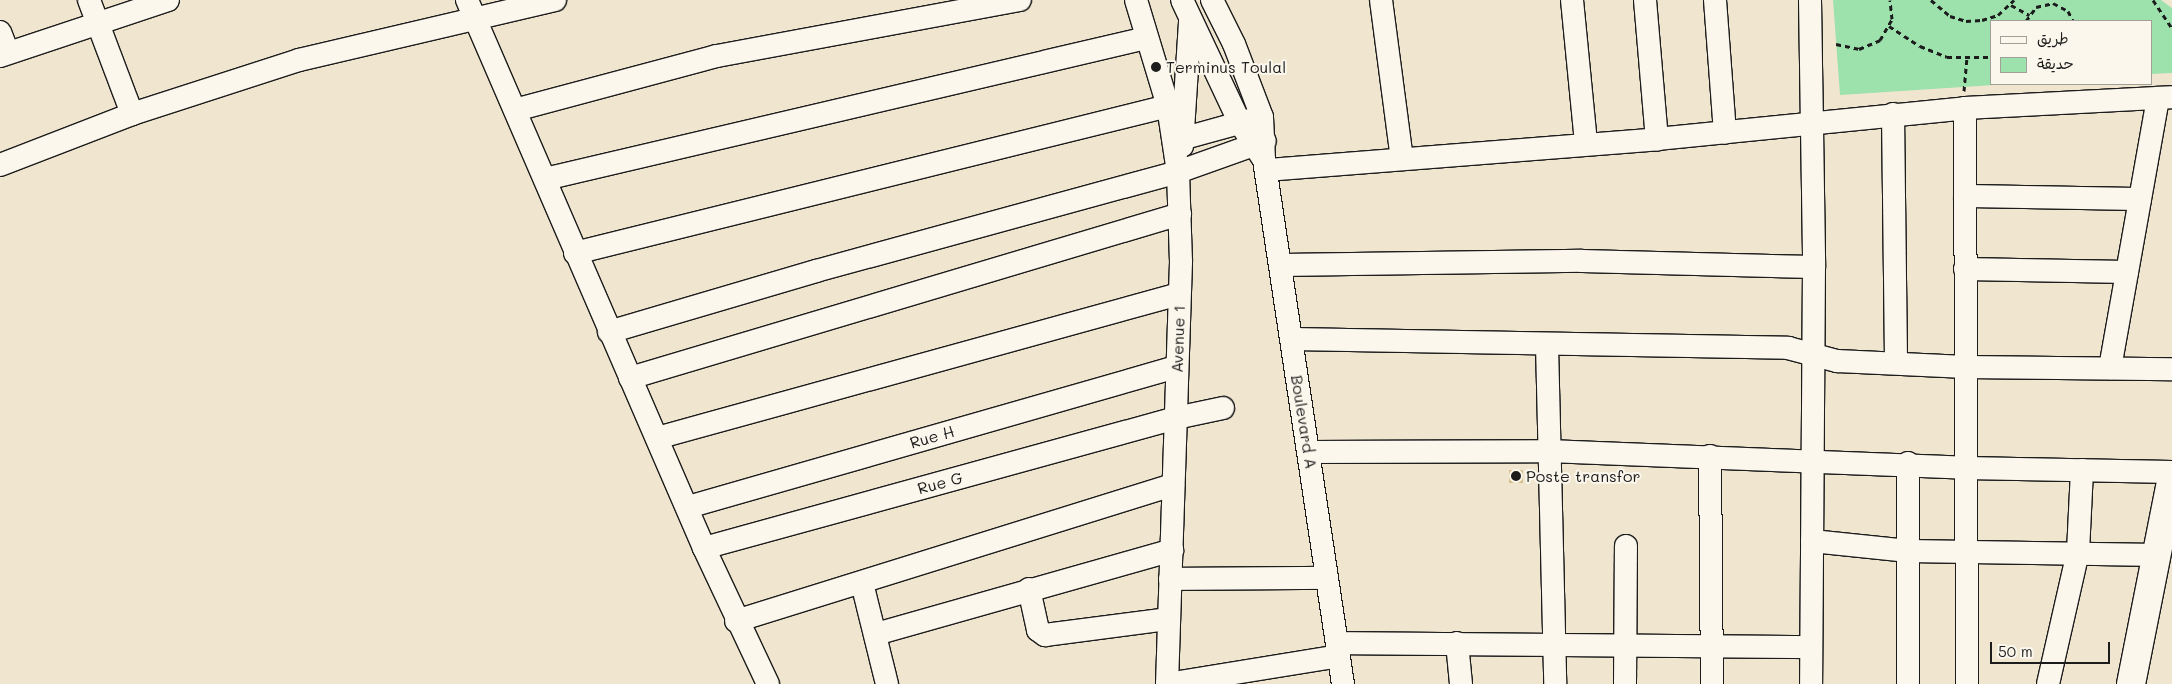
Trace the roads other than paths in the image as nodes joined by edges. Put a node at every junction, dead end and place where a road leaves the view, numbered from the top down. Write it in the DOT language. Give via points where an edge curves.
graph roads {
  1 [pos="90,0"];
  2 [pos="168,0"];
  3 [pos="1020,0"];
  4 [pos="1136,0"];
  5 [pos="1212,0"];
  6 [pos="1381,0"];
  7 [pos="1572,0"];
  8 [pos="1645,0"];
  9 [pos="1715,0"];
  10 [pos="1810,0"];
  11 [pos="549,1"];
  12 [pos="1188,6"];
  13 [pos="471,9"];
  14 [pos="98,24"];
  15 [pos="0,32"];
  16 [pos="1146,38"];
  17 [pos="4,55"];
  18 [pos="2165,98"];
  19 [pos="1168,106"];
  20 [pos="1965,108"];
  21 [pos="515,110"];
  22 [pos="132,114"];
  23 [pos="1892,114"];
  24 [pos="1251,120"];
  25 [pos="1813,122"];
  26 [pos="1725,133"];
  27 [pos="1179,138"];
  28 [pos="1657,139"];
  29 [pos="1586,143"];
  30 [pos="1262,154"];
  31 [pos="1402,159"];
  32 [pos="0,165"];
  33 [pos="1178,172"];
  34 [pos="545,180"];
  35 [pos="1965,196"];
  36 [pos="2140,199"];
  37 [pos="1180,214"];
  38 [pos="575,254"];
  39 [pos="1281,265"];
  40 [pos="1814,267"];
  41 [pos="1965,269"];
  42 [pos="2127,272"];
  43 [pos="1180,294"];
  44 [pos="609,332"];
  45 [pos="1292,338"];
  46 [pos="1547,345"];
  47 [pos="1811,355"];
  48 [pos="1896,362"];
  49 [pos="1176,367"];
  50 [pos="1966,367"];
  51 [pos="2110,368"];
  52 [pos="2172,369"];
  53 [pos="630,378"];
  54 [pos="1223,408"];
  55 [pos="1176,418"];
  56 [pos="658,438"];
  57 [pos="1548,451"];
  58 [pos="1309,452"];
  59 [pos="1710,456"];
  60 [pos="1811,460"];
  61 [pos="1908,464"];
  62 [pos="1966,468"];
  63 [pos="2082,470"];
  64 [pos="2172,472"];
  65 [pos="2172,477"];
  66 [pos="1173,485"];
  67 [pos="688,507"];
  68 [pos="1812,541"];
  69 [pos="1626,546"];
  70 [pos="704,548"];
  71 [pos="1966,549"];
  72 [pos="1172,550"];
  73 [pos="1908,551"];
  74 [pos="2078,552"];
  75 [pos="2158,555"];
  76 [pos="1328,578"];
  77 [pos="1170,579"];
  78 [pos="862,583"];
  79 [pos="1029,590"];
  80 [pos="1169,619"];
  81 [pos="736,621"];
  82 [pos="876,634"];
  83 [pos="1457,643"];
  84 [pos="1712,646"];
  85 [pos="1555,647"];
  86 [pos="1626,647"];
  87 [pos="1811,647"];
  88 [pos="1338,649"];
  89 [pos="756,662"];
  90 [pos="750,684"];
  91 [pos="768,684"];
  92 [pos="887,684"];
  93 [pos="1167,684"];
  94 [pos="1343,684"];
  95 [pos="1461,684"];
  96 [pos="1554,684"];
  97 [pos="1625,684"];
  98 [pos="1712,684"];
  99 [pos="1811,684"];
  100 [pos="1908,684"];
  101 [pos="1967,684"];
  102 [pos="2048,684"];
  103 [pos="2132,684"];
  1 -- 14 [label="street"];
  2 -- 14 [label="street"];
  3 -- 21 [label="street" via="717,56"];
  4 -- 16 [label="street"];
  5 -- 24 [label="street, Boulevard A" via="1234,44"];
  6 -- 31 [label="street"];
  7 -- 29 [label="street"];
  8 -- 28 [label="street"];
  9 -- 26 [label="street"];
  10 -- 25 [label="street"];
  11 -- 13 [label="street"];
  12 -- 24 [label="street, Boulevard A"];
  12 -- 27 [label="street"];
  13 -- 21 [label="street"];
  13 -- 22 [label="street"];
  14 -- 17 [label="street"];
  14 -- 22 [label="street"];
  15 -- 17 [label="street"];
  16 -- 19 [label="street"];
  16 -- 34 [label="street"];
  18 -- 20 [label="street"];
  18 -- 36 [label="street"];
  19 -- 27 [label="street"];
  19 -- 38 [label="street"];
  20 -- 23 [label="street"];
  20 -- 35 [label="street"];
  21 -- 34 [label="street"];
  22 -- 32 [label="street"];
  23 -- 25 [label="street"];
  23 -- 48 [label="street"];
  24 -- 27 [label="street"];
  24 -- 30 [label="street, Boulevard A"];
  25 -- 26 [label="street"];
  25 -- 40 [label="street"];
  26 -- 28 [label="street"];
  27 -- 33 [label="street, Avenue 1"];
  28 -- 29 [label="street"];
  29 -- 31 [label="street"];
  30 -- 31 [label="street"];
  30 -- 33 [label="street"];
  30 -- 39 [label="street, Boulevard A"];
  33 -- 37 [label="street, Avenue 1"];
  33 -- 44 [label="street" via="816,271"];
  34 -- 38 [label="street"];
  35 -- 36 [label="street"];
  35 -- 41 [label="street"];
  36 -- 42 [label="street"];
  37 -- 43 [label="street, Avenue 1"];
  37 -- 53 [label="street"];
  38 -- 44 [label="street"];
  39 -- 40 [label="street" via="1582,261"];
  39 -- 45 [label="street, Boulevard A"];
  40 -- 47 [label="street"];
  41 -- 42 [label="street"];
  41 -- 50 [label="street"];
  42 -- 51 [label="street"];
  43 -- 49 [label="street, Avenue 1"];
  43 -- 56 [label="street"];
  44 -- 53 [label="street"];
  45 -- 46 [label="street"];
  45 -- 58 [label="street, Boulevard A"];
  46 -- 47 [label="street" via="1788,348"];
  46 -- 57 [label="street"];
  47 -- 48 [label="street" via="1837,361"];
  47 -- 60 [label="street"];
  48 -- 50 [label="street"];
  49 -- 55 [label="street, Avenue 1"];
  49 -- 67 [label="street, Rue H"];
  50 -- 51 [label="street"];
  50 -- 62 [label="street"];
  51 -- 52 [label="street"];
  53 -- 56 [label="street"];
  54 -- 55 [label="street, Rue G"];
  55 -- 66 [label="street, Avenue 1"];
  55 -- 70 [label="street, Rue G"];
  56 -- 67 [label="street"];
  57 -- 58 [label="street"];
  57 -- 59 [label="street"];
  57 -- 85 [label="street"];
  58 -- 76 [label="street, Boulevard A"];
  59 -- 60 [label="street"];
  59 -- 84 [label="street"];
  60 -- 61 [label="street"];
  60 -- 68 [label="street"];
  61 -- 62 [label="street"];
  61 -- 73 [label="street"];
  62 -- 63 [label="street"];
  62 -- 71 [label="street"];
  63 -- 64 [label="street"];
  63 -- 74 [label="street"];
  65 -- 75 [label="main road"];
  66 -- 72 [label="street, Avenue 1"];
  66 -- 78 [label="street"];
  67 -- 70 [label="street"];
  68 -- 73 [label="street"];
  68 -- 87 [label="street"];
  69 -- 86 [label="street"];
  70 -- 81 [label="street"];
  71 -- 73 [label="street"];
  71 -- 74 [label="street"];
  71 -- 101 [label="street"];
  72 -- 77 [label="street, Avenue 1"];
  72 -- 79 [label="street"];
  73 -- 100 [label="street"];
  74 -- 75 [label="street"];
  74 -- 102 [label="street"];
  75 -- 103 [label="main road"];
  76 -- 77 [label="street"];
  76 -- 88 [label="street, Boulevard A"];
  77 -- 80 [label="street, Avenue 1"];
  78 -- 81 [label="street"];
  78 -- 82 [label="street"];
  79 -- 80 [label="street" via="1038,630 1045,636"];
  79 -- 82 [label="street"];
  80 -- 93 [label="street, Avenue 1"];
  81 -- 89 [label="street"];
  82 -- 92 [label="street"];
  83 -- 85 [label="street"];
  83 -- 88 [label="street"];
  83 -- 95 [label="street"];
  84 -- 86 [label="street"];
  84 -- 87 [label="street"];
  84 -- 98 [label="street"];
  85 -- 86 [label="street"];
  85 -- 96 [label="street"];
  86 -- 97 [label="street"];
  87 -- 99 [label="street"];
  88 -- 93 [label="street"];
  88 -- 94 [label="street, Boulevard A"];
  89 -- 90 [label="street"];
  89 -- 91 [label="street"];
}
